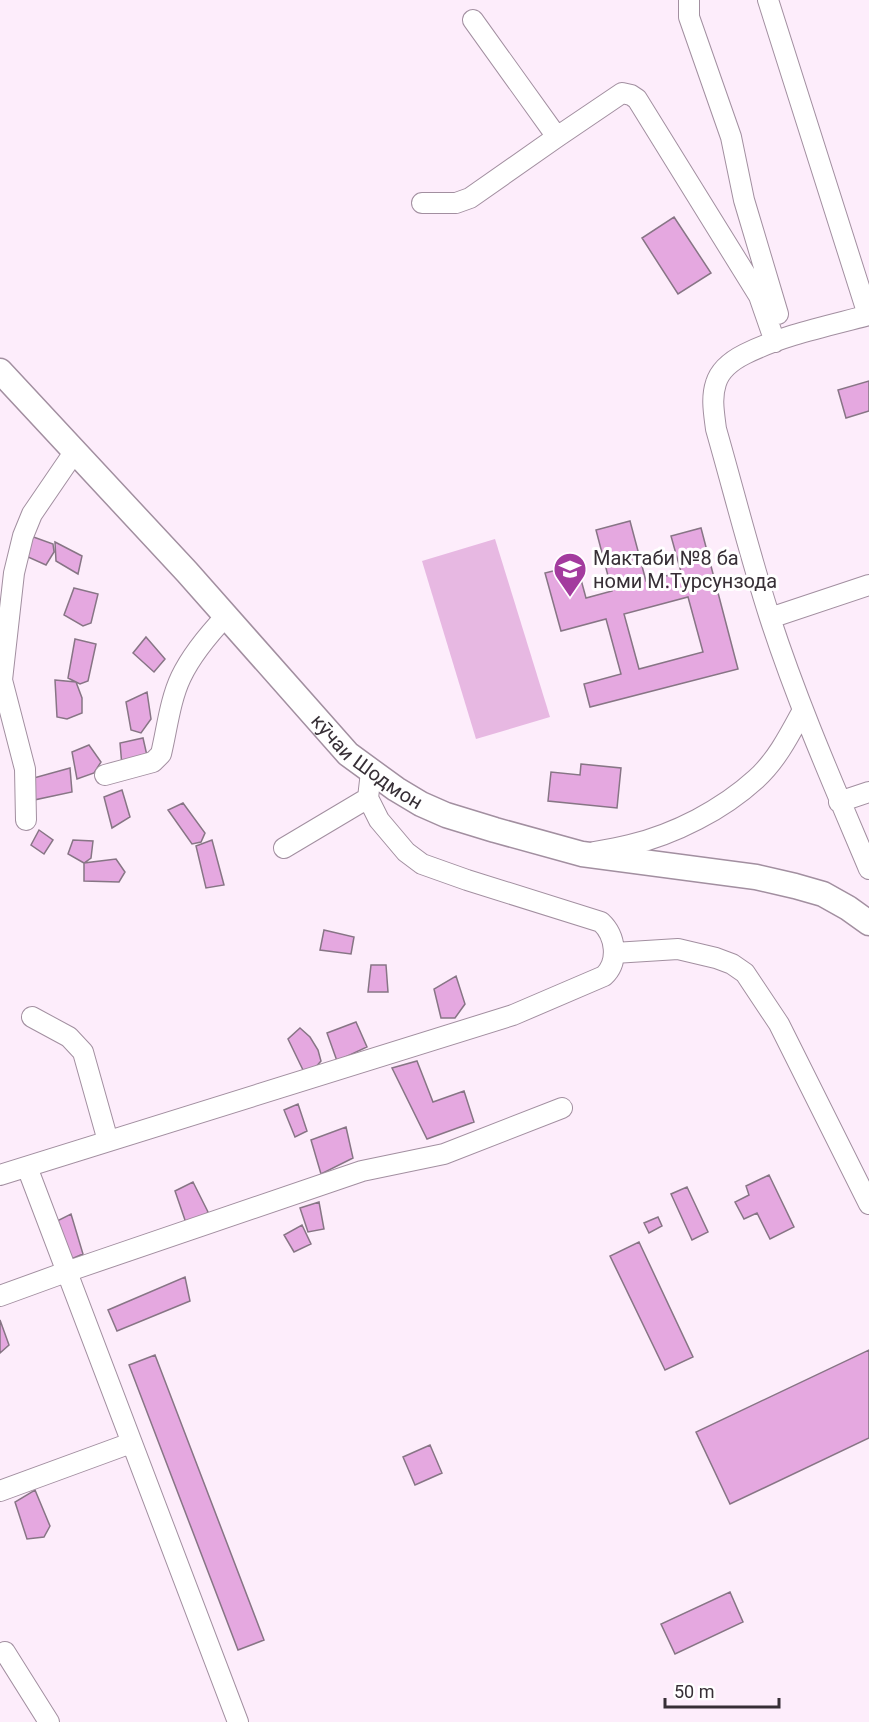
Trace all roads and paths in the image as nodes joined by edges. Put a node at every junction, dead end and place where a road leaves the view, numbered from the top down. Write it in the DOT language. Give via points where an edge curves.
graph roads {
  1 [pos="689,0"];
  2 [pos="768,0"];
  3 [pos="473,20"];
  4 [pos="556,137"];
  5 [pos="422,203"];
  6 [pos="869,315"];
  7 [pos="780,340"];
  8 [pos="0,371"];
  9 [pos="75,450"];
  10 [pos="869,585"];
  11 [pos="226,616"];
  12 [pos="770,618"];
  13 [pos="1,681"];
  14 [pos="803,710"];
  15 [pos="371,772"];
  16 [pos="105,775"];
  17 [pos="869,792"];
  18 [pos="368,798"];
  19 [pos="839,801"];
  20 [pos="26,820"];
  21 [pos="284,848"];
  22 [pos="582,854"];
  23 [pos="869,869"];
  24 [pos="869,923"];
  25 [pos="614,953"];
  26 [pos="32,1017"];
  27 [pos="562,1108"];
  28 [pos="108,1141"];
  29 [pos="27,1167"];
  30 [pos="0,1175"];
  31 [pos="869,1204"];
  32 [pos="66,1272"];
  33 [pos="0,1296"];
  34 [pos="131,1443"];
  35 [pos="0,1491"];
  36 [pos="5,1652"];
  37 [pos="50,1722"];
  38 [pos="238,1722"];
  1 -- 7 [label="street" via="691,25 731,137"];
  2 -- 6 [label="street"];
  3 -- 4 [label="street"];
  4 -- 5 [label="street" via="470,198 456,203"];
  4 -- 7 [label="street" via="622,93 637,99 759,296"];
  6 -- 7 [label="street"];
  7 -- 12 [label="street" via="744,354 726,366 716,382 713,404 716,429"];
  8 -- 9 [label="main road, кӯчаи Шодмон"];
  9 -- 11 [label="main road, кӯчаи Шодмон"];
  9 -- 13 [label="street" via="32,514 23,536 14,573"];
  10 -- 12 [label="street"];
  11 -- 15 [label="main road, кӯчаи Шодмон" via="348,754"];
  11 -- 16 [label="street" via="181,676 159,758"];
  12 -- 14 [label="street"];
  13 -- 20 [label="street" via="25,769"];
  14 -- 19 [label="street"];
  14 -- 22 [label="street" via="770,763 724,804 646,840"];
  15 -- 18 [label="street"];
  15 -- 22 [label="main road, кӯчаи Шодмон" via="446,815"];
  17 -- 19 [label="street"];
  18 -- 21 [label="street"];
  18 -- 25 [label="street" via="391,836 422,864 601,922 609,932"];
  19 -- 23 [label="street"];
  22 -- 24 [label="main road, кӯчаи Шодмон" via="756,877 795,886 823,894"];
  25 -- 28 [label="street" via="610,970 604,976 513,1015"];
  25 -- 31 [label="street" via="678,949 716,958 745,973 779,1024"];
  26 -- 28 [label="street" via="69,1037 83,1052"];
  27 -- 32 [label="street" via="444,1154 362,1171"];
  28 -- 29 [label="street"];
  29 -- 30 [label="street"];
  29 -- 32 [label="street"];
  32 -- 33 [label="street"];
  32 -- 34 [label="street"];
  34 -- 35 [label="street"];
  34 -- 38 [label="street"];
  36 -- 37 [label="street"];
}
